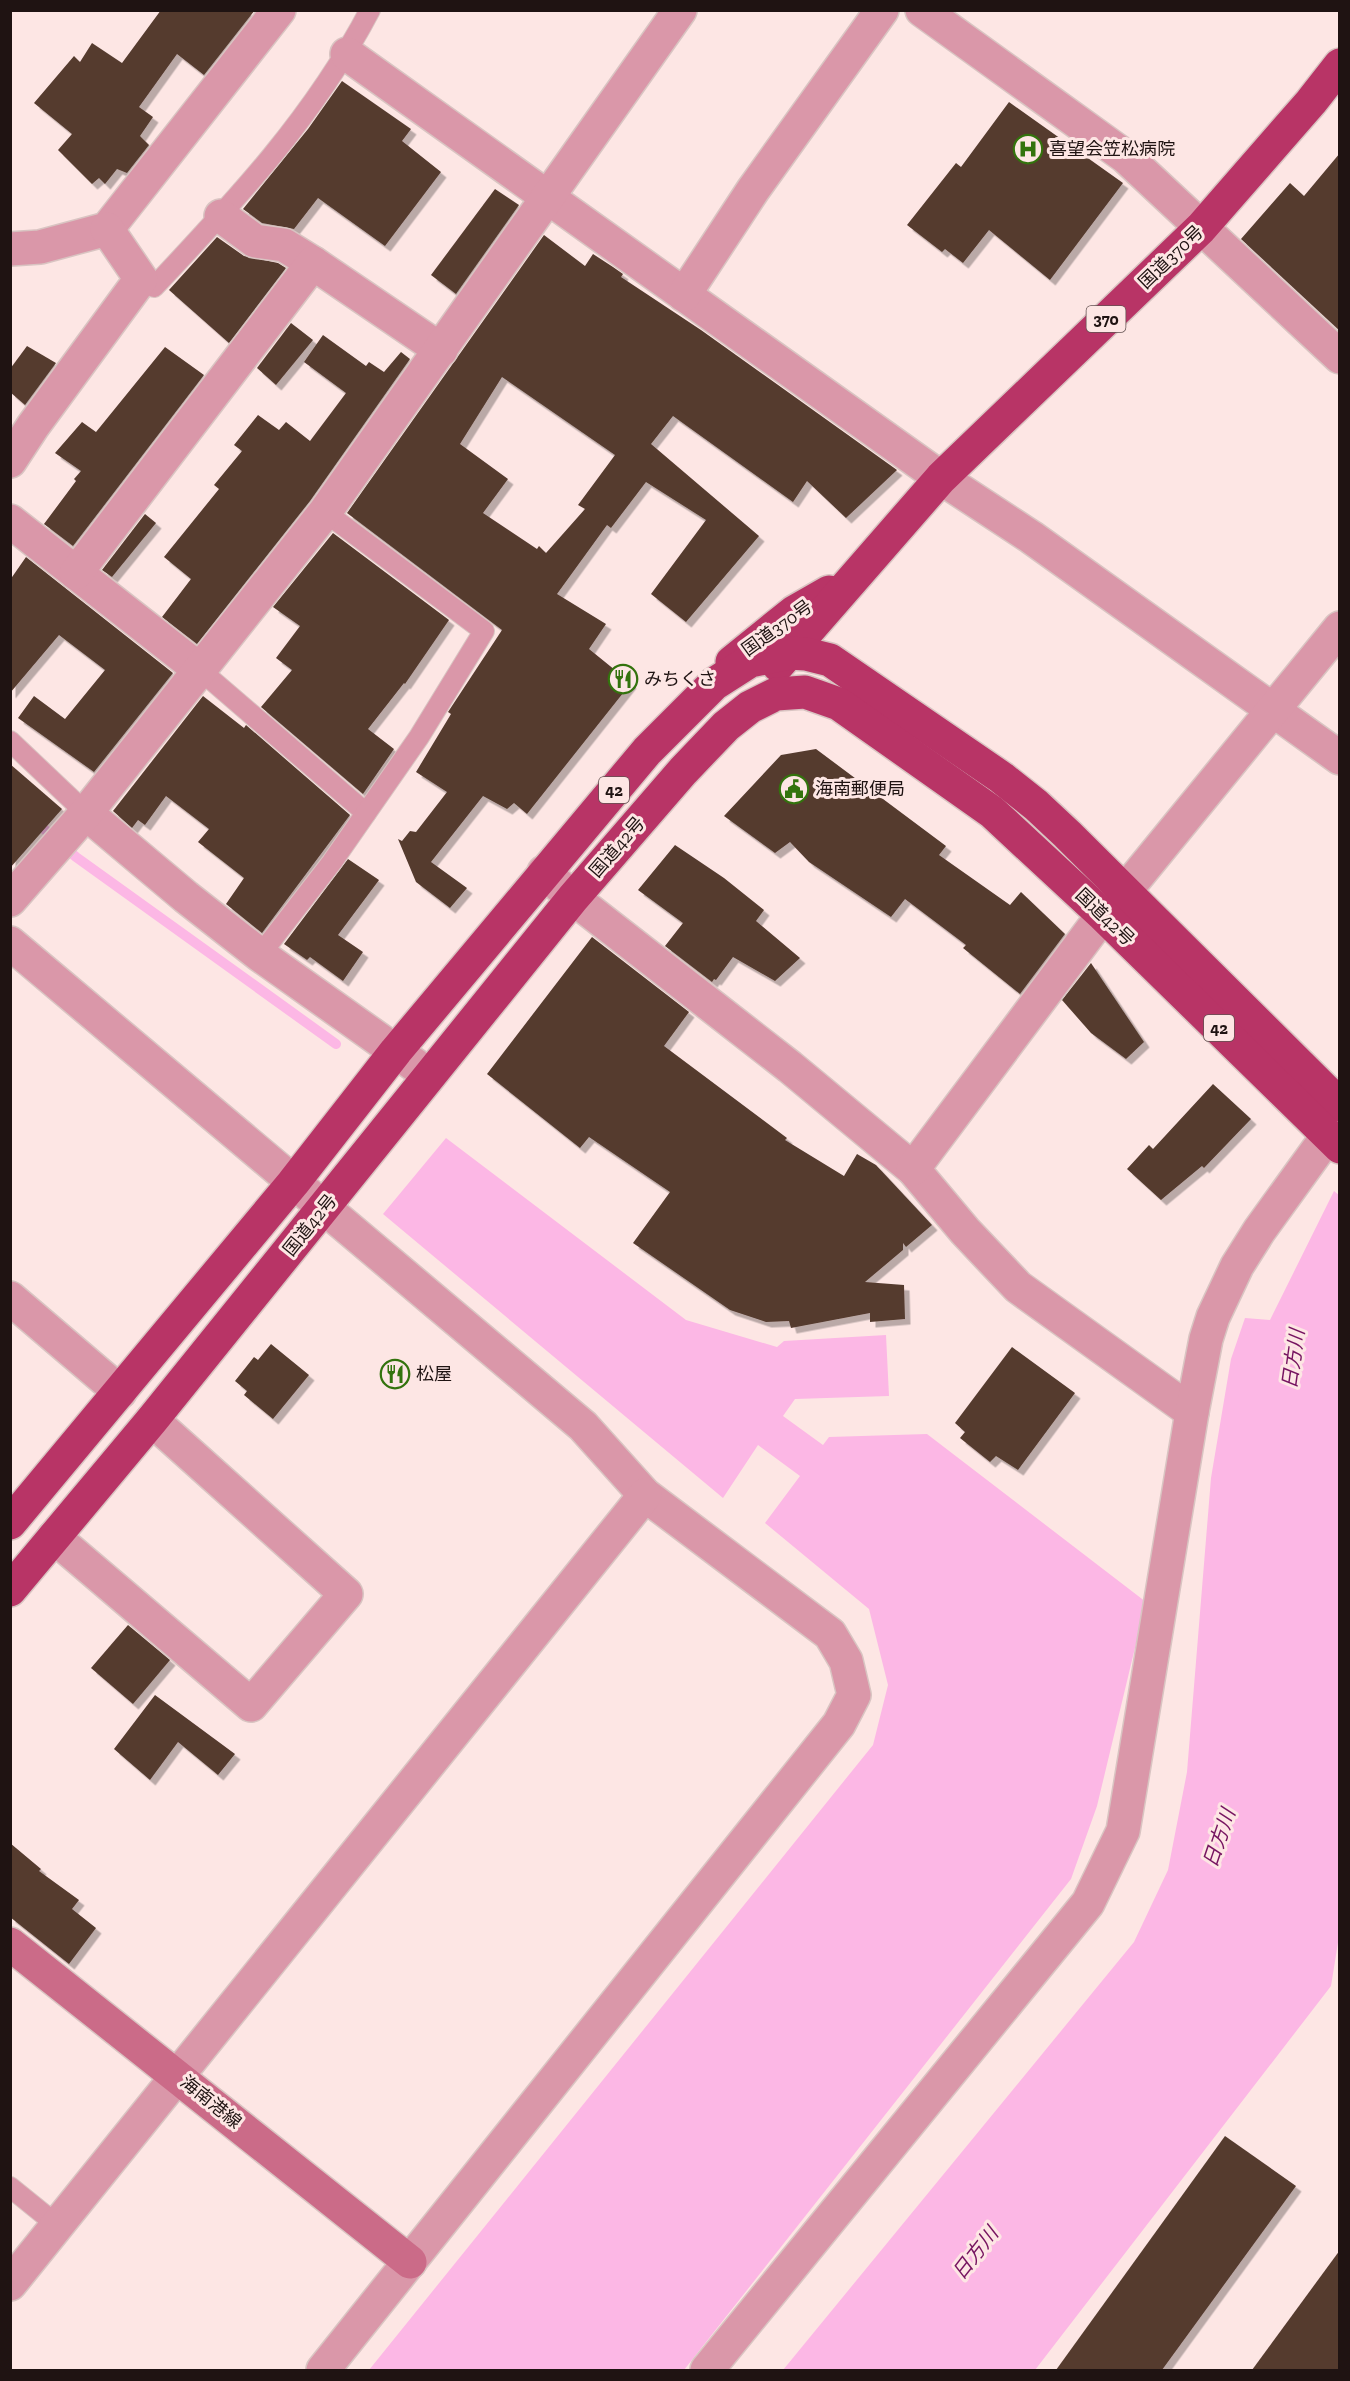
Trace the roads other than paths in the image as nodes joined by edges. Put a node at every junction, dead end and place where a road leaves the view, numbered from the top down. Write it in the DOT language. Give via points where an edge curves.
graph roads {
  1 [pos="279,10"];
  2 [pos="370,10"];
  3 [pos="680,10"];
  4 [pos="882,10"];
  5 [pos="922,10"];
  6 [pos="347,54"];
  7 [pos="1340,64"];
  8 [pos="549,198"];
  9 [pos="221,216"];
  10 [pos="107,228"];
  11 [pos="1201,228"];
  12 [pos="10,249"];
  13 [pos="313,263"];
  14 [pos="141,279"];
  15 [pos="684,295"];
  16 [pos="441,350"];
  17 [pos="1340,357"];
  18 [pos="10,461"];
  19 [pos="941,478"];
  20 [pos="325,512"];
  21 [pos="10,521"];
  22 [pos="863,565"];
  23 [pos="76,573"];
  24 [pos="1340,628"];
  25 [pos="789,652"];
  26 [pos="200,670"];
  27 [pos="879,693"];
  28 [pos="698,699"];
  29 [pos="1274,710"];
  30 [pos="726,726"];
  31 [pos="10,741"];
  32 [pos="1340,758"];
  33 [pos="86,813"];
  34 [pos="366,813"];
  35 [pos="544,872"];
  36 [pos="1125,891"];
  37 [pos="573,898"];
  38 [pos="10,900"];
  39 [pos="1103,915"];
  40 [pos="10,943"];
  41 [pos="260,955"];
  42 [pos="396,1051"];
  43 [pos="429,1075"];
  44 [pos="1340,1105"];
  45 [pos="1335,1136"];
  46 [pos="912,1168"];
  47 [pos="293,1183"];
  48 [pos="323,1209"];
  49 [pos="10,1298"];
  50 [pos="120,1392"];
  51 [pos="1192,1412"];
  52 [pos="152,1420"];
  53 [pos="645,1496"];
  54 [pos="14,1510"];
  55 [pos="54,1537"];
  56 [pos="10,1590"];
  57 [pos="14,1954"];
  58 [pos="178,2076"];
  59 [pos="10,2187"];
  60 [pos="57,2225"];
  61 [pos="410,2262"];
  62 [pos="10,2284"];
  63 [pos="323,2370"];
  64 [pos="707,2370"];
  1 -- 10 [label="street"];
  2 -- 6 [label="lane"];
  3 -- 8 [label="street"];
  4 -- 15 [label="street" via="753,190"];
  5 -- 11 [label="street" via="1126,157"];
  6 -- 8 [label="street"];
  6 -- 9 [label="lane" via="291,134"];
  7 -- 11 [label="highway, 国道370号 / 370"];
  8 -- 15 [label="street"];
  8 -- 16 [label="street"];
  9 -- 13 [label="street" via="255,241 284,245"];
  9 -- 14 [label="lane" via="154,287"];
  10 -- 12 [label="street" via="40,247"];
  10 -- 14 [label="street"];
  11 -- 17 [label="street"];
  11 -- 19 [label="highway, 国道370号 / 370"];
  13 -- 16 [label="street"];
  13 -- 23 [label="street"];
  14 -- 18 [label="street"];
  15 -- 19 [label="street"];
  16 -- 20 [label="street"];
  19 -- 22 [label="highway, 国道370号 / 370"];
  19 -- 29 [label="street" via="1031,537"];
  20 -- 26 [label="street"];
  20 -- 34 [label="lane" via="484,632"];
  21 -- 23 [label="street"];
  22 -- 25 [label="highway, 国道370号 / 370"];
  22 -- 27 [label="highway, 国道370号 / 370" via="835,610 832,639 851,668"];
  22 -- 28 [label="highway, 国道370号 / 370" via="743,651"];
  23 -- 26 [label="street"];
  24 -- 29 [label="street"];
  25 -- 27 [label="highway, 国道42号 / 42" via="830,660"];
  25 -- 28 [label="highway, 国道42号 / 42" via="750,661 732,670"];
  25 -- 30 [label="highway, 国道370号 / 370"];
  26 -- 33 [label="street"];
  26 -- 34 [label="lane"];
  27 -- 36 [label="highway, 国道42号 / 42" via="1036,805"];
  28 -- 35 [label="highway, 国道42号 / 42" via="647,751"];
  29 -- 32 [label="street"];
  29 -- 36 [label="street"];
  30 -- 37 [label="highway, 国道42号 / 42"];
  30 -- 39 [label="highway, 国道42号 / 42" via="750,707 776,694 805,692 828,699 992,812"];
  31 -- 33 [label="lane"];
  33 -- 38 [label="street"];
  33 -- 41 [label="street"];
  34 -- 41 [label="lane"];
  35 -- 37 [label="street"];
  35 -- 42 [label="highway, 国道42号 / 42"];
  36 -- 39 [label="street"];
  36 -- 44 [label="highway, 国道42号 / 42"];
  37 -- 43 [label="highway, 国道42号 / 42"];
  37 -- 46 [label="street" via="790,1066"];
  39 -- 45 [label="highway, 国道42号 / 42"];
  39 -- 46 [label="street"];
  40 -- 47 [label="street"];
  41 -- 42 [label="street"];
  42 -- 43 [label="street"];
  42 -- 47 [label="highway, 国道42号 / 42"];
  43 -- 48 [label="highway, 国道42号 / 42"];
  45 -- 51 [label="street" via="1259,1231 1221,1297 1206,1339"];
  46 -- 51 [label="street" via="1018,1287"];
  47 -- 48 [label="street"];
  47 -- 50 [label="highway, 国道42号 / 42"];
  48 -- 52 [label="highway, 国道42号 / 42"];
  48 -- 53 [label="street" via="584,1426"];
  49 -- 50 [label="street"];
  50 -- 54 [label="highway, 国道42号 / 42"];
  51 -- 64 [label="street" via="1123,1831 1088,1903"];
  52 -- 55 [label="highway, 国道42号 / 42"];
  52 -- 55 [label="street" via="346,1594 251,1705"];
  53 -- 58 [label="street"];
  53 -- 61 [label="street" via="830,1634 846,1661 854,1695 839,1724"];
  55 -- 56 [label="highway, 国道42号 / 42"];
  57 -- 58 [label="main road, 海南港線"];
  58 -- 60 [label="street"];
  58 -- 61 [label="main road, 海南港線"];
  59 -- 60 [label="lane"];
  60 -- 62 [label="street"];
  61 -- 63 [label="street"];
}
